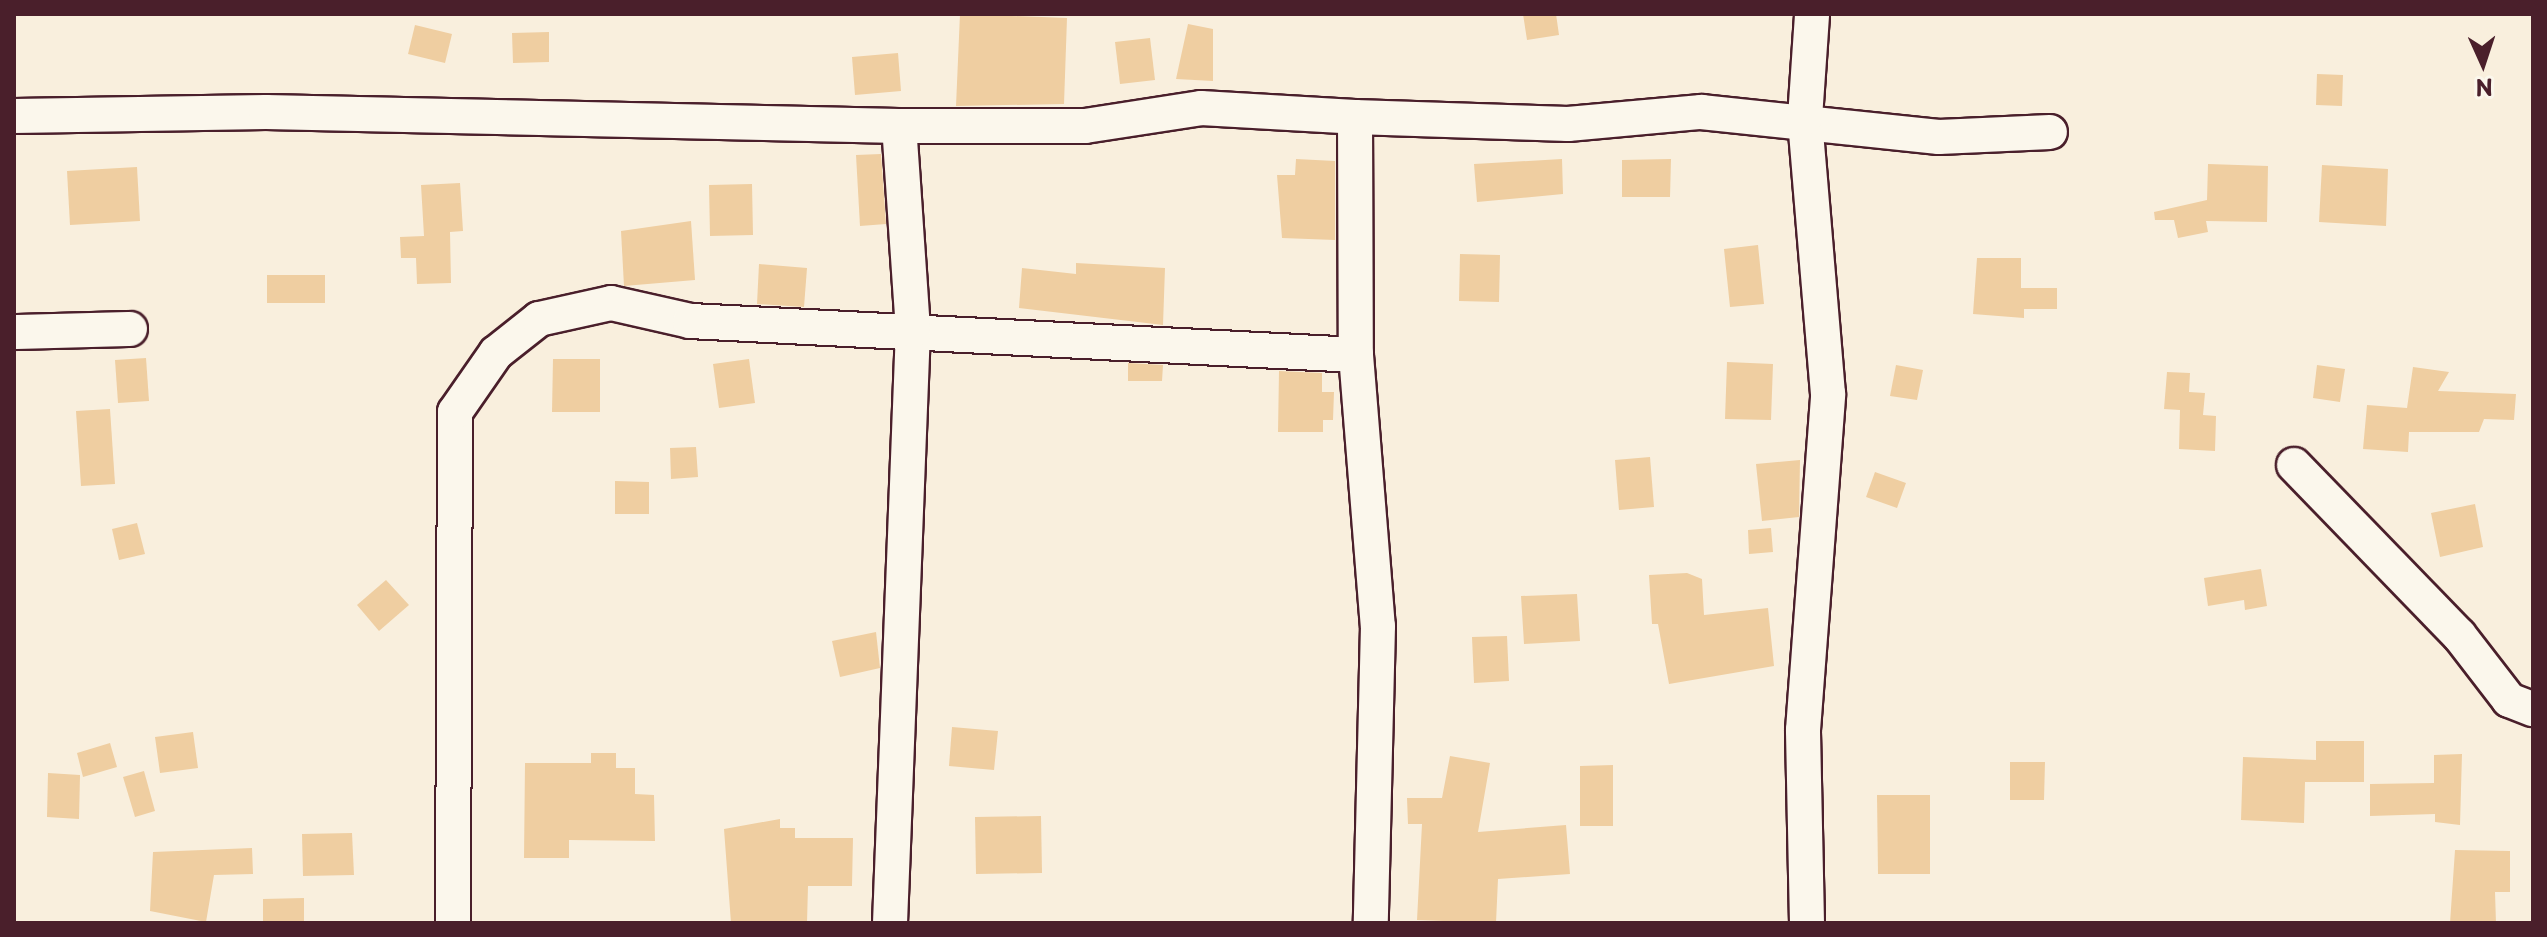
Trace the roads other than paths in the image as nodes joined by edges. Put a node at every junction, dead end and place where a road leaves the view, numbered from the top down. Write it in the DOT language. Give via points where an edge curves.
graph roads {
  1 [pos="1812,14"];
  2 [pos="14,116"];
  3 [pos="1355,117"];
  4 [pos="1805,118"];
  5 [pos="899,126"];
  6 [pos="2050,132"];
  7 [pos="130,329"];
  8 [pos="913,330"];
  9 [pos="14,332"];
  10 [pos="1356,355"];
  11 [pos="2294,465"];
  12 [pos="2533,709"];
  13 [pos="453,923"];
  14 [pos="890,923"];
  15 [pos="1371,923"];
  16 [pos="1807,923"];
  1 -- 4 [label="street"];
  2 -- 5 [label="street" via="266,112"];
  3 -- 4 [label="street" via="1568,124 1701,112"];
  3 -- 5 [label="street" via="1201,108 1085,126"];
  3 -- 10 [label="street"];
  4 -- 6 [label="street" via="1939,137"];
  4 -- 16 [label="street" via="1828,394 1803,730"];
  5 -- 8 [label="street"];
  7 -- 9 [label="street"];
  8 -- 10 [label="street"];
  8 -- 13 [label="street" via="690,321 611,303 539,319 496,353 455,412"];
  8 -- 14 [label="street"];
  10 -- 15 [label="street" via="1378,626"];
  11 -- 12 [label="street" via="2459,635 2509,700"];
}
